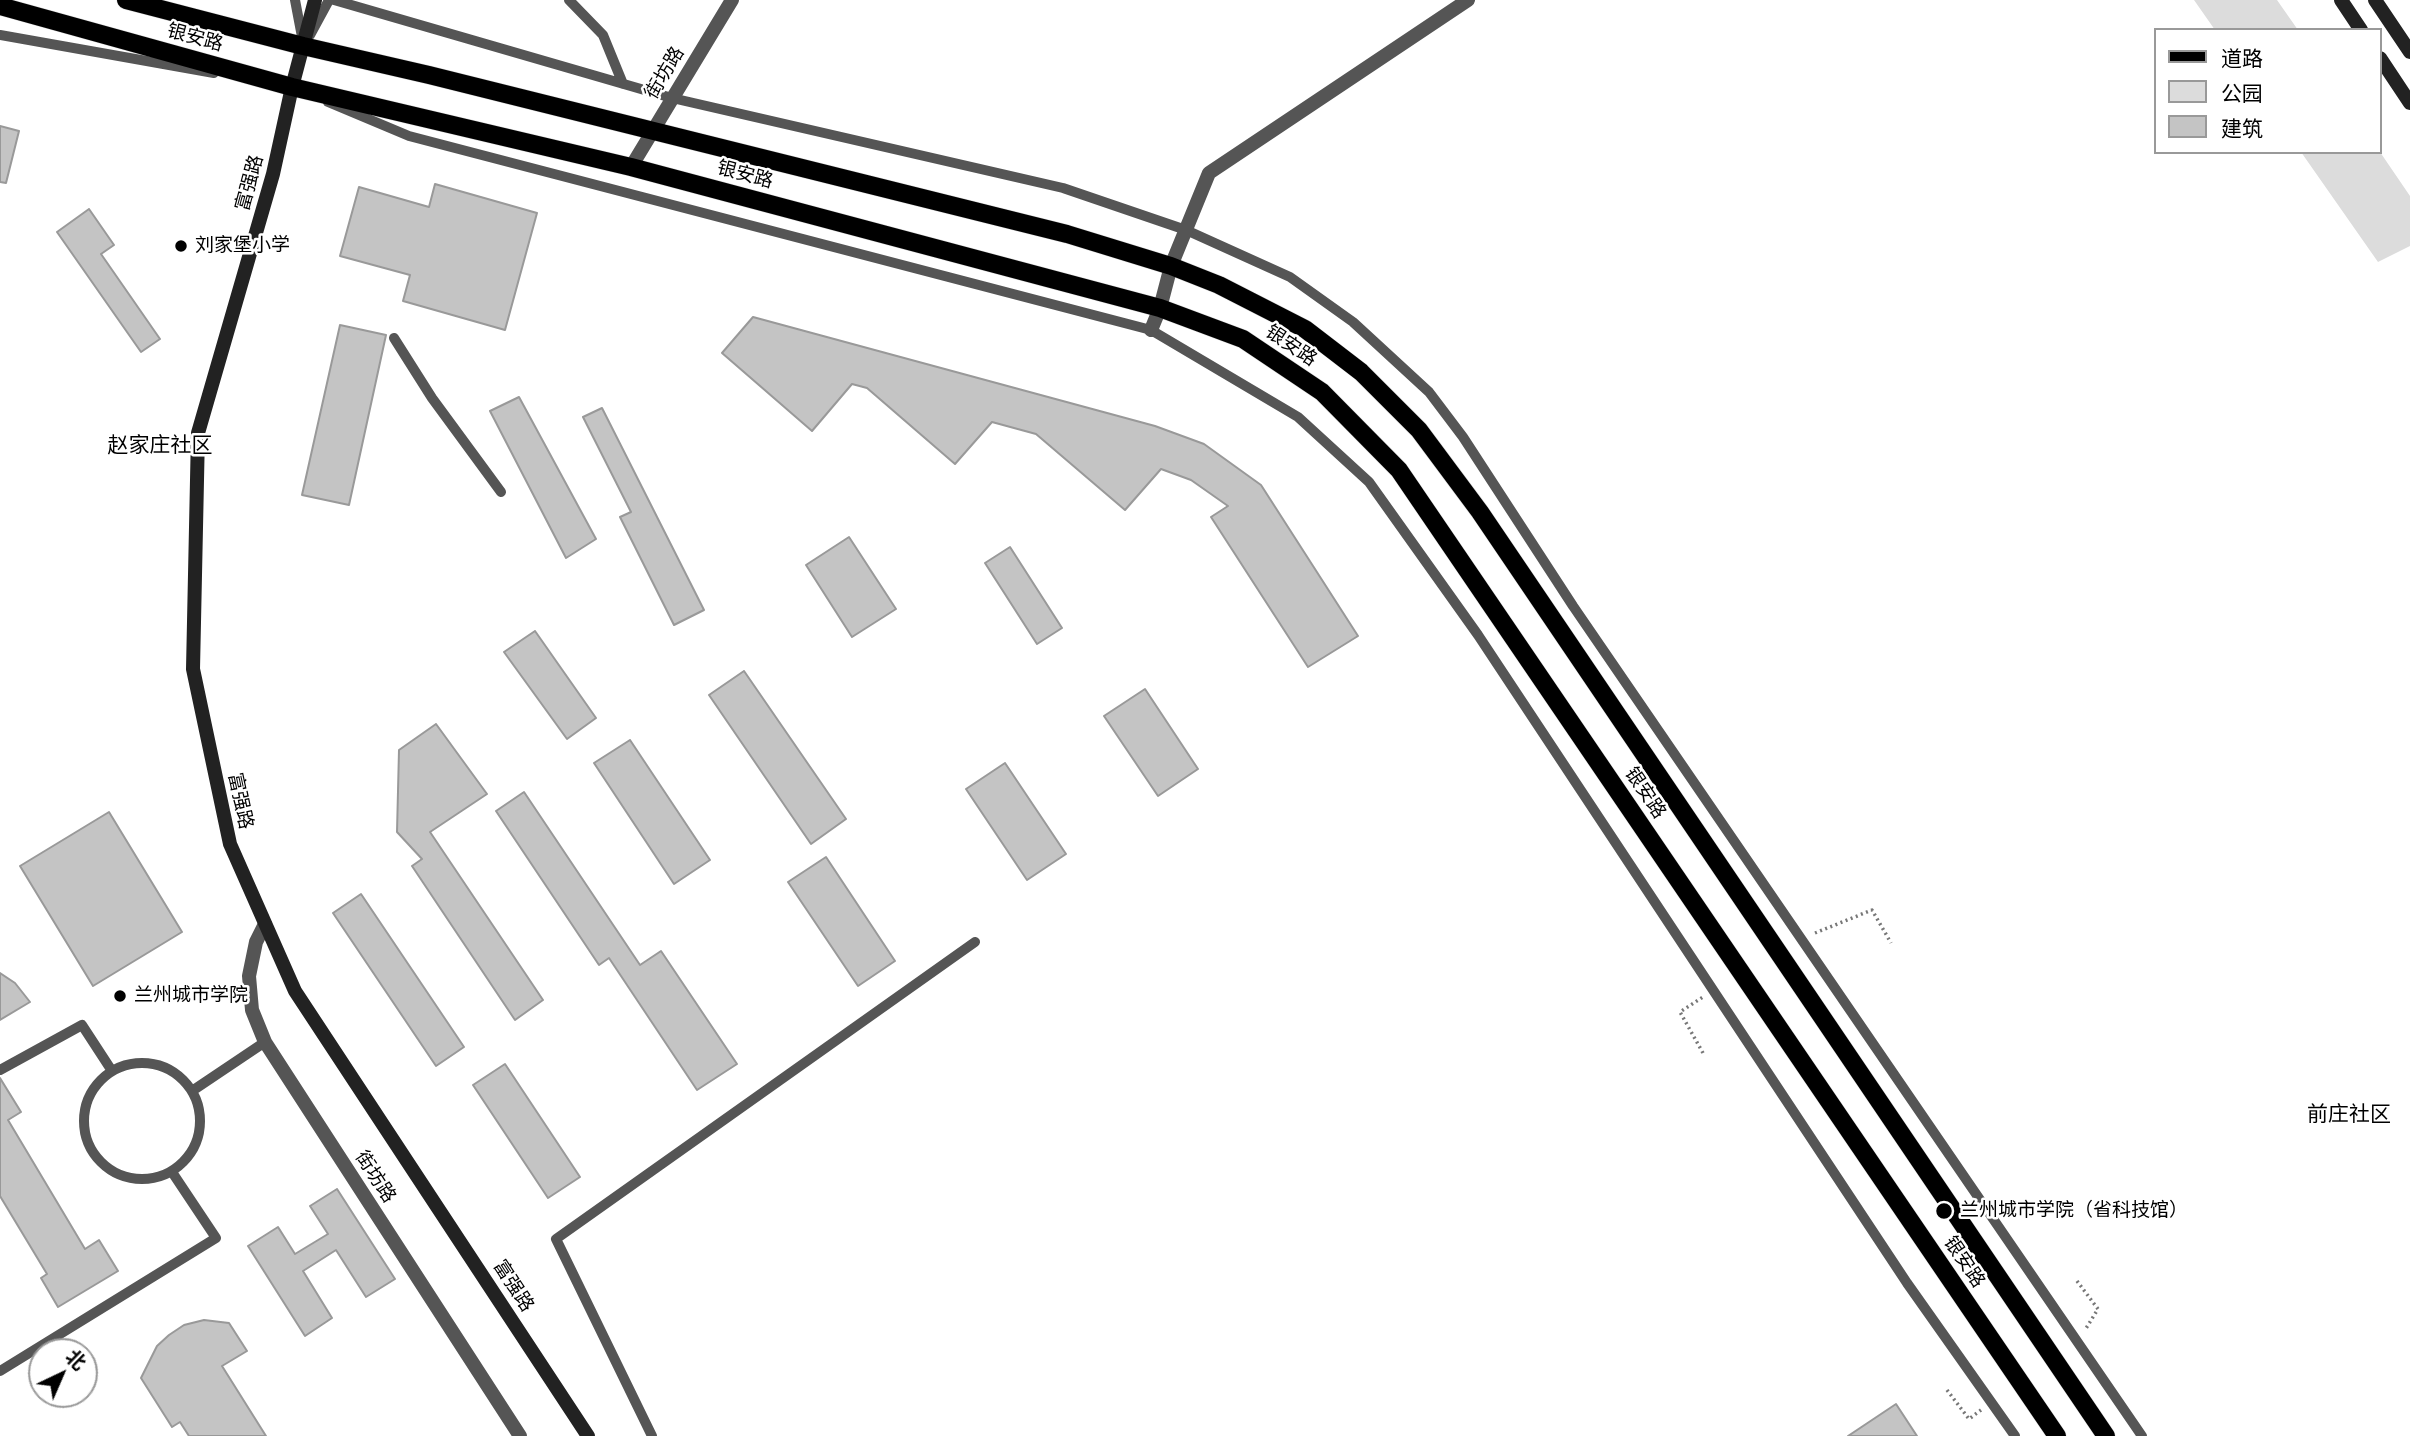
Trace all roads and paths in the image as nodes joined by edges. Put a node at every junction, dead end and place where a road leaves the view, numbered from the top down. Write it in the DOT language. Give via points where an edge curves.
graph roads {
  1 [pos="126,0"];
  2 [pos="295,0"];
  3 [pos="314,0"];
  4 [pos="331,0"];
  5 [pos="569,0"];
  6 [pos="732,0"];
  7 [pos="1468,0"];
  8 [pos="2341,0"];
  9 [pos="2375,0"];
  10 [pos="0,6"];
  11 [pos="2360,28"];
  12 [pos="0,35"];
  13 [pos="303,46"];
  14 [pos="2410,52"];
  15 [pos="2382,61"];
  16 [pos="623,84"];
  17 [pos="292,87"];
  18 [pos="672,98"];
  19 [pos="2410,103"];
  20 [pos="653,131"];
  21 [pos="631,167"];
  22 [pos="1186,230"];
  23 [pos="1171,265"];
  24 [pos="1160,308"];
  25 [pos="1151,330"];
  26 [pos="394,338"];
  27 [pos="501,492"];
  28 [pos="265,924"];
  29 [pos="1801,938"];
  30 [pos="975,942"];
  31 [pos="1891,943"];
  32 [pos="1713,990"];
  33 [pos="265,1042"];
  34 [pos="1703,1053"];
  35 [pos="0,1070"];
  36 [pos="112,1071"];
  37 [pos="192,1091"];
  38 [pos="172,1172"];
  39 [pos="2077,1281"];
  40 [pos="2077,1342"];
  41 [pos="0,1371"];
  42 [pos="1947,1390"];
  43 [pos="1969,1419"];
  44 [pos="520,1436"];
  45 [pos="589,1436"];
  46 [pos="652,1436"];
  47 [pos="2015,1436"];
  48 [pos="2057,1436"];
  49 [pos="2106,1436"];
  50 [pos="2142,1436"];
  1 -- 13 [label="main road, 银安路"];
  2 -- 13 [label="lane"];
  3 -- 13 [label="main road, 富强路"];
  4 -- 13 [label="lane"];
  4 -- 16 [label="lane"];
  5 -- 16 [label="lane" via="603,35"];
  6 -- 18 [label="street, 街坊路"];
  7 -- 22 [label="street" via="1209,173"];
  8 -- 11 [label="main road"];
  9 -- 14 [label="main road"];
  10 -- 17 [label="main road, 银安路"];
  12 -- 17 [label="lane"];
  13 -- 17 [label="main road, 富强路"];
  13 -- 20 [label="main road, 银安路"];
  15 -- 19 [label="main road"];
  16 -- 18 [label="lane"];
  17 -- 21 [label="main road, 银安路"];
  17 -- 25 [label="lane" via="409,136"];
  17 -- 28 [label="main road, 富强路" via="273,174 198,433 193,669 230,844"];
  18 -- 20 [label="street, 街坊路"];
  18 -- 22 [label="lane" via="1063,188"];
  20 -- 21 [label="street, 街坊路"];
  20 -- 23 [label="main road, 银安路" via="1067,234"];
  21 -- 24 [label="main road, 银安路"];
  22 -- 23 [label="street"];
  22 -- 29 [label="lane" via="1290,277 1353,322 1429,392"];
  23 -- 24 [label="street"];
  23 -- 49 [label="main road, 银安路" via="1305,329 1361,372 1419,430 1480,512"];
  24 -- 25 [label="street"];
  24 -- 48 [label="main road, 银安路" via="1243,339 1266,354 1322,392 1399,470"];
  25 -- 32 [label="lane" via="1298,417 1369,482 1478,635"];
  26 -- 27 [label="lane"];
  28 -- 33 [label="street, 街坊路" via="249,976 253,1010"];
  28 -- 45 [label="main road, 富强路" via="295,990"];
  29 -- 31 [label="path" via="1872,910"];
  29 -- 40 [label="lane"];
  30 -- 46 [label="lane" via="556,1239"];
  32 -- 34 [label="path" via="1679,1012"];
  32 -- 47 [label="lane" via="1907,1283"];
  33 -- 37 [label="lane"];
  33 -- 44 [label="street, 街坊路"];
  35 -- 36 [label="lane" via="82,1025"];
  36 -- 37 [label="lane" via="133,1063 156,1065 177,1074"];
  36 -- 38 [label="lane" via="95,1086 85,1107 84,1130 92,1151 107,1168 128,1178 151,1179"];
  37 -- 38 [label="lane" via="200,1113 199,1136 189,1156"];
  38 -- 41 [label="lane" via="216,1238"];
  39 -- 40 [label="path" via="2098,1310"];
  40 -- 50 [label="lane"];
  42 -- 43 [label="path"];
}
